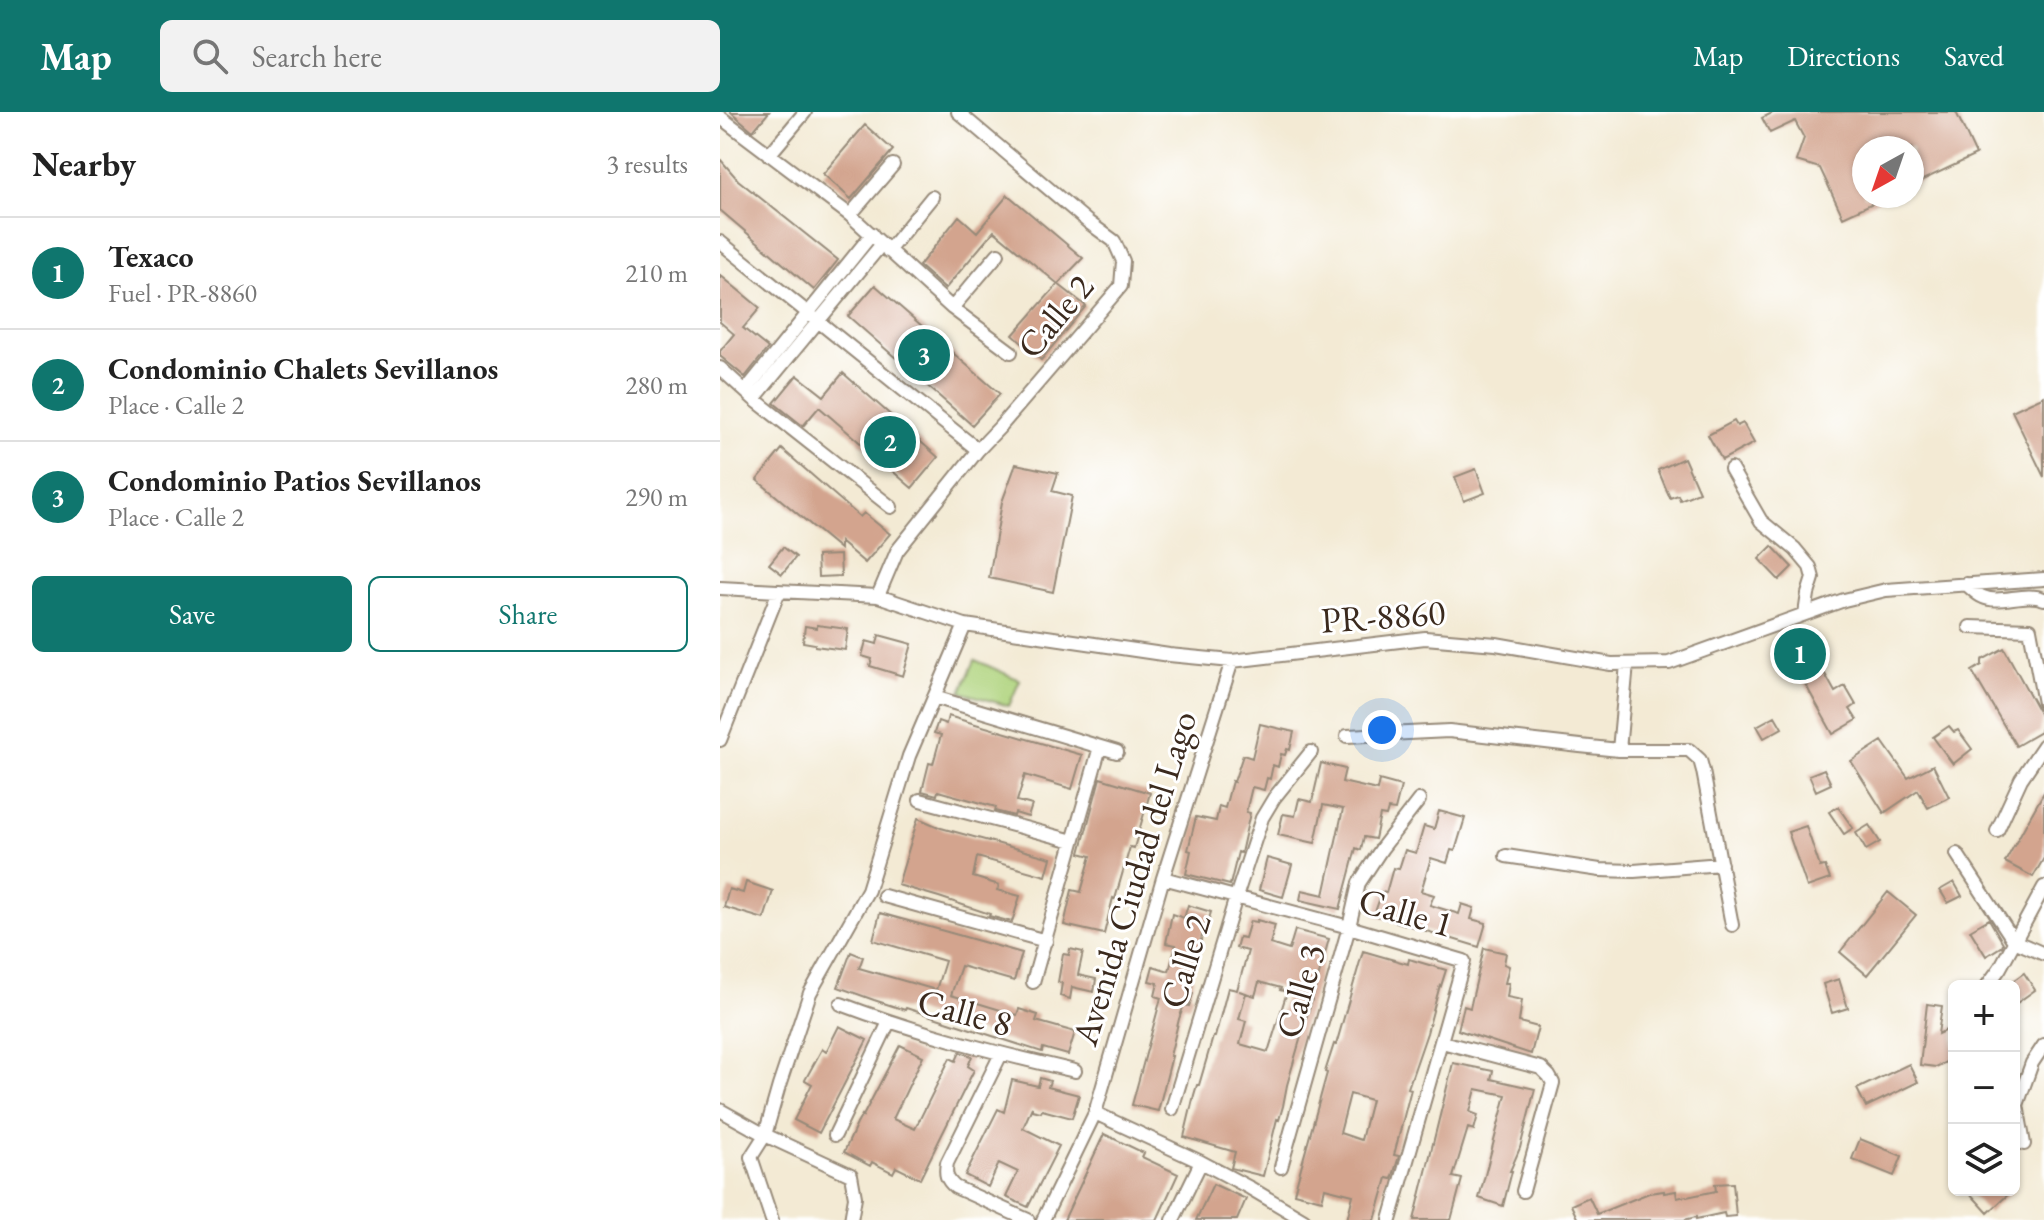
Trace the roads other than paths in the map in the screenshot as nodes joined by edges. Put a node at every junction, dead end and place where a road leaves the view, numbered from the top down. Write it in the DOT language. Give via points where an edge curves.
graph roads {
  1 [pos="805,112"];
  2 [pos="958,112"];
  3 [pos="720,117"];
  4 [pos="769,155"];
  5 [pos="893,165"];
  6 [pos="932,197"];
  7 [pos="850,215"];
  8 [pos="872,234"];
  9 [pos="720,242"];
  10 [pos="885,248"];
  11 [pos="998,254"];
  12 [pos="952,308"];
  13 [pos="812,317"];
  14 [pos="1011,352"];
  15 [pos="720,368"];
  16 [pos="750,395"];
  17 [pos="978,450"];
  18 [pos="1731,469"];
  19 [pos="891,507"];
  20 [pos="2044,579"];
  21 [pos="1966,584"];
  22 [pos="720,588"];
  23 [pos="779,591"];
  24 [pos="878,596"];
  25 [pos="2044,599"];
  26 [pos="1805,614"];
  27 [pos="965,625"];
  28 [pos="1970,627"];
  29 [pos="2030,629"];
  30 [pos="2044,630"];
  31 [pos="1232,661"];
  32 [pos="1627,664"];
  33 [pos="934,697"];
  34 [pos="2044,703"];
  35 [pos="726,708"];
  36 [pos="1347,736"];
  37 [pos="720,740"];
  38 [pos="2044,745"];
  39 [pos="1100,747"];
  40 [pos="1619,750"];
  41 [pos="1117,752"];
  42 [pos="1311,752"];
  43 [pos="920,800"];
  44 [pos="1419,800"];
  45 [pos="1997,831"];
  46 [pos="1073,841"];
  47 [pos="1957,854"];
  48 [pos="1506,856"];
  49 [pos="1721,864"];
  50 [pos="1163,878"];
  51 [pos="2044,887"];
  52 [pos="884,896"];
  53 [pos="1236,897"];
  54 [pos="1732,925"];
  55 [pos="1349,927"];
  56 [pos="1046,941"];
  57 [pos="2014,941"];
  58 [pos="2044,954"];
  59 [pos="1991,980"];
  60 [pos="1033,982"];
  61 [pos="841,1004"];
  62 [pos="889,1022"];
  63 [pos="1442,1042"];
  64 [pos="2044,1045"];
  65 [pos="1001,1054"];
  66 [pos="1075,1071"];
  67 [pos="1172,1109"];
  68 [pos="720,1110"];
  69 [pos="1095,1113"];
  70 [pos="765,1135"];
  71 [pos="835,1135"];
  72 [pos="2024,1144"];
  73 [pos="1201,1162"];
  74 [pos="1281,1167"];
  75 [pos="1523,1191"];
  76 [pos="772,1220"];
  77 [pos="851,1220"];
  78 [pos="1028,1220"];
  79 [pos="1043,1220"];
  80 [pos="1173,1220"];
  81 [pos="1304,1220"];
  82 [pos="1390,1220"];
  1 -- 4 [label="street"];
  2 -- 17 [label="street, Calle 2" via="1114,241 1123,261 1121,286"];
  3 -- 4 [label="street"];
  4 -- 7 [label="street"];
  5 -- 7 [label="street"];
  6 -- 10 [label="street"];
  7 -- 8 [label="street"];
  8 -- 10 [label="street"];
  8 -- 13 [label="street"];
  9 -- 13 [label="street"];
  10 -- 12 [label="street"];
  10 -- 13 [label="street"];
  11 -- 12 [label="street"];
  12 -- 14 [label="street"];
  13 -- 16 [label="street"];
  13 -- 17 [label="street"];
  15 -- 16 [label="street"];
  16 -- 19 [label="street"];
  17 -- 24 [label="street, Calle 2" via="897,551"];
  18 -- 26 [label="street" via="1761,521 1810,567 1813,578"];
  20 -- 21 [label="street, PR-8860 / PR-8860"];
  21 -- 25 [label="street" via="1983,598"];
  21 -- 26 [label="street, PR-8860 / PR-8860" via="1886,590"];
  22 -- 23 [label="street, PR-8860 / PR-8860"];
  23 -- 24 [label="street, PR-8860 / PR-8860"];
  23 -- 35 [label="street"];
  24 -- 27 [label="street, PR-8860 / PR-8860"];
  26 -- 32 [label="street, PR-8860 / PR-8860" via="1669,663"];
  27 -- 31 [label="street, PR-8860 / PR-8860"];
  27 -- 33 [label="street"];
  28 -- 29 [label="street"];
  29 -- 30 [label="street"];
  29 -- 34 [label="street"];
  31 -- 32 [label="street, PR-8860 / PR-8860" via="1425,638"];
  31 -- 50 [label="street, Avenida Ciudad del Lago"];
  32 -- 40 [label="street"];
  33 -- 39 [label="street"];
  33 -- 70 [label="street" via="909,756 868,890 810,993"];
  35 -- 37 [label="street"];
  36 -- 40 [label="street" via="1449,731"];
  38 -- 45 [label="street"];
  39 -- 41 [label="street"];
  39 -- 46 [label="street"];
  40 -- 49 [label="street" via="1689,750 1700,760"];
  42 -- 53 [label="street, Calle 2" via="1262,818"];
  43 -- 46 [label="street"];
  44 -- 55 [label="street, Calle 3" via="1359,883"];
  46 -- 56 [label="street"];
  47 -- 57 [label="street"];
  48 -- 49 [label="street" via="1600,870"];
  49 -- 54 [label="street"];
  50 -- 53 [label="street, Calle 1"];
  50 -- 69 [label="street, Avenida Ciudad del Lago"];
  51 -- 57 [label="street"];
  52 -- 56 [label="street"];
  53 -- 55 [label="street, Calle 1"];
  53 -- 67 [label="street, Calle 2"];
  55 -- 63 [label="street, Calle 1" via="1464,961"];
  55 -- 74 [label="street, Calle 3"];
  56 -- 60 [label="street"];
  57 -- 58 [label="street"];
  57 -- 59 [label="street"];
  61 -- 62 [label="street, Calle 8"];
  62 -- 65 [label="street, Calle 8"];
  62 -- 71 [label="street"];
  63 -- 75 [label="street" via="1541,1068 1553,1083"];
  63 -- 82 [label="street, Calle 1"];
  64 -- 72 [label="street" via="2017,1105"];
  65 -- 66 [label="street, Calle 8"];
  65 -- 78 [label="street" via="945,1173 955,1187"];
  68 -- 70 [label="street"];
  69 -- 73 [label="street"];
  69 -- 79 [label="street, Avenida Ciudad del Lago"];
  70 -- 76 [label="street" via="751,1157"];
  70 -- 77 [label="street" via="851,1175"];
  73 -- 80 [label="street"];
  73 -- 81 [label="street"];
}
